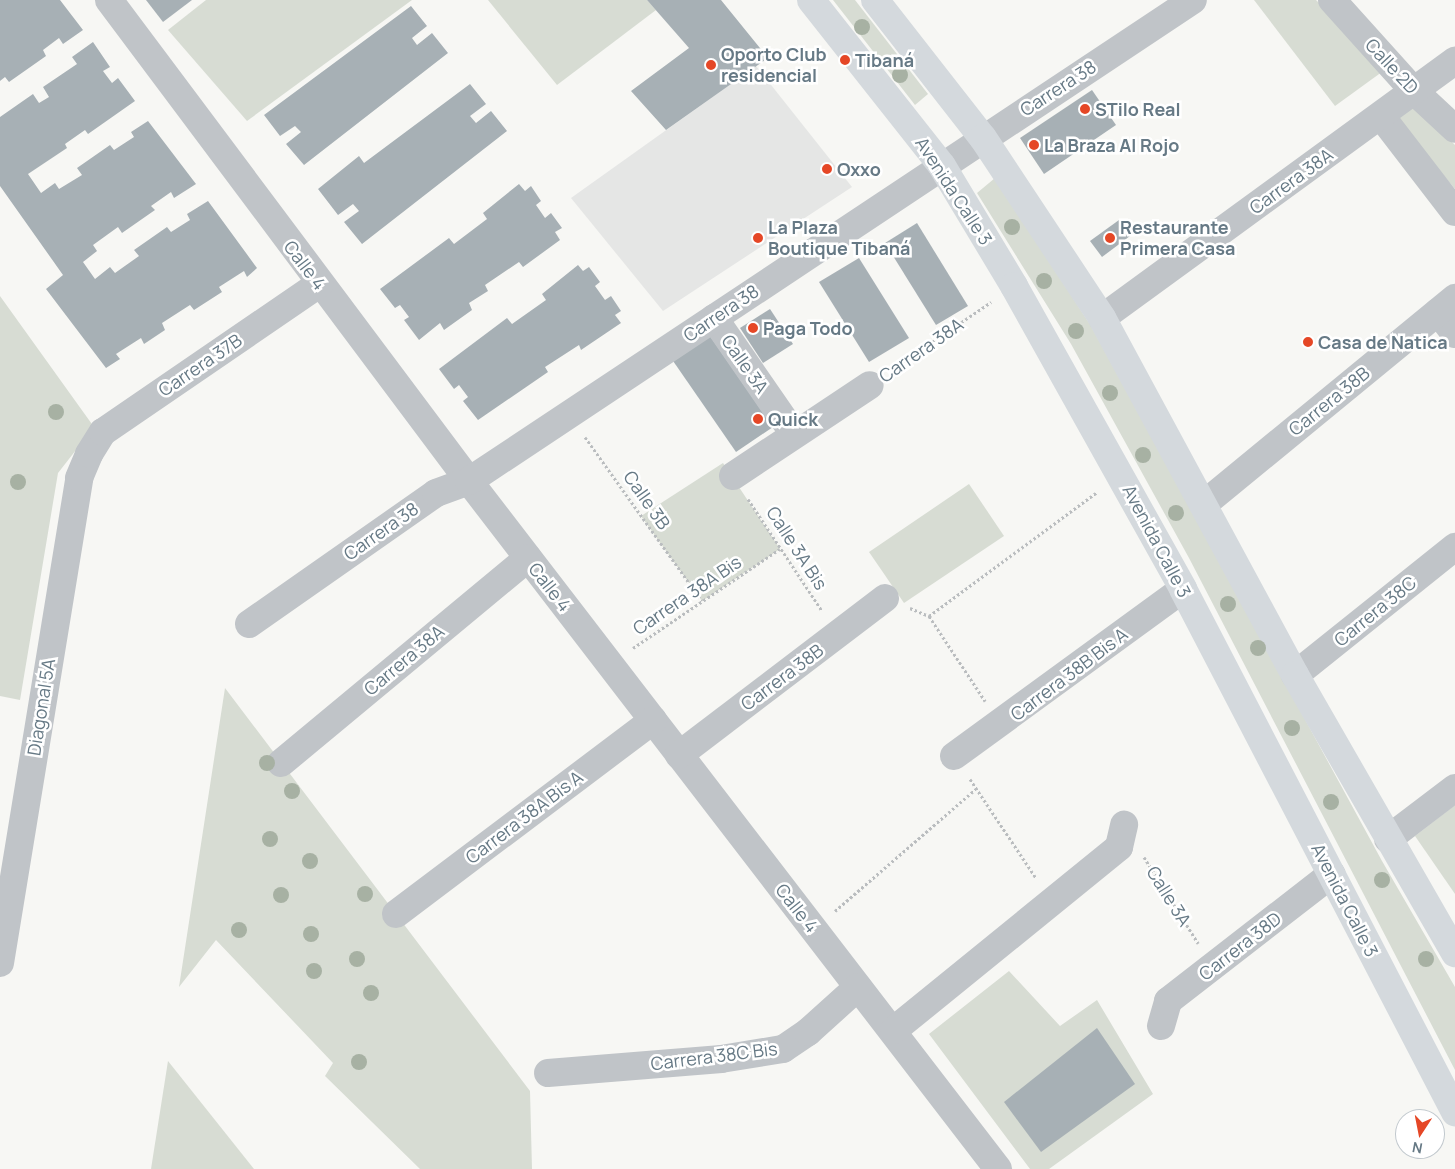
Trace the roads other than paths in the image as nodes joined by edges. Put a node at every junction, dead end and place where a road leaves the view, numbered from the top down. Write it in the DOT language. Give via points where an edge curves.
graph roads {
  1 [pos="110,0"];
  2 [pos="811,0"];
  3 [pos="875,0"];
  4 [pos="1193,0"];
  5 [pos="1332,0"];
  6 [pos="1455,61"];
  7 [pos="1413,90"];
  8 [pos="1381,116"];
  9 [pos="1455,129"];
  10 [pos="983,138"];
  11 [pos="942,166"];
  12 [pos="1455,212"];
  13 [pos="319,284"];
  14 [pos="1447,305"];
  15 [pos="714,318"];
  16 [pos="1102,318"];
  17 [pos="1455,334"];
  18 [pos="870,385"];
  19 [pos="794,434"];
  20 [pos="88,454"];
  21 [pos="733,476"];
  22 [pos="469,481"];
  23 [pos="1204,504"];
  24 [pos="1455,547"];
  25 [pos="528,558"];
  26 [pos="1183,589"];
  27 [pos="885,598"];
  28 [pos="249,624"];
  29 [pos="1295,675"];
  30 [pos="653,720"];
  31 [pos="679,755"];
  32 [pos="954,756"];
  33 [pos="281,763"];
  34 [pos="1455,788"];
  35 [pos="1124,825"];
  36 [pos="1388,839"];
  37 [pos="1332,874"];
  38 [pos="4,910"];
  39 [pos="396,914"];
  40 [pos="1455,953"];
  41 [pos="0,962"];
  42 [pos="858,987"];
  43 [pos="1160,1026"];
  44 [pos="894,1030"];
  45 [pos="548,1073"];
  46 [pos="1455,1112"];
  47 [pos="998,1169"];
  1 -- 13 [label="street, Calle 4"];
  2 -- 11 [label="main road, Avenida Calle 3"];
  3 -- 10 [label="main road"];
  4 -- 10 [label="street, Carrera 38"];
  5 -- 7 [label="street, Calle 2D"];
  6 -- 7 [label="street, Carrera 38A"];
  7 -- 8 [label="street, Carrera 38A"];
  7 -- 9 [label="street, Calle 2D"];
  8 -- 12 [label="street"];
  8 -- 16 [label="street, Carrera 38A"];
  10 -- 11 [label="street, Carrera 38"];
  10 -- 16 [label="main road"];
  11 -- 15 [label="street, Carrera 38"];
  11 -- 26 [label="main road, Avenida Calle 3" via="1014,286"];
  13 -- 20 [label="street, Carrera 37B" via="102,432"];
  13 -- 22 [label="street, Calle 4"];
  14 -- 17 [label="street"];
  14 -- 23 [label="street, Carrera 38B"];
  15 -- 19 [label="street, Calle 3A"];
  15 -- 22 [label="street, Carrera 38"];
  16 -- 23 [label="main road"];
  18 -- 19 [label="street"];
  19 -- 21 [label="street"];
  20 -- 38 [label="street, Diagonal 5A" via="79,478"];
  22 -- 25 [label="street, Calle 4"];
  22 -- 28 [label="street, Carrera 38" via="436,494"];
  23 -- 29 [label="main road"];
  24 -- 29 [label="street, Carrera 38C"];
  25 -- 30 [label="street, Calle 4"];
  25 -- 33 [label="street, Carrera 38A"];
  26 -- 32 [label="street, Carrera 38B Bis A"];
  26 -- 37 [label="main road, Avenida Calle 3"];
  27 -- 31 [label="street, Carrera 38B"];
  29 -- 36 [label="main road"];
  30 -- 31 [label="street, Calle 4"];
  30 -- 39 [label="street, Carrera 38A Bis A"];
  31 -- 42 [label="street, Calle 4"];
  34 -- 36 [label="street"];
  35 -- 44 [label="street" via="1119,847"];
  36 -- 40 [label="main road"];
  37 -- 43 [label="street, Carrera 38D" via="1168,1001"];
  37 -- 46 [label="main road, Avenida Calle 3"];
  38 -- 41 [label="street, Diagonal 5A"];
  42 -- 44 [label="street, Calle 4"];
  42 -- 45 [label="street, Carrera 38C Bis" via="808,1032 783,1049 721,1059"];
  44 -- 47 [label="street, Calle 4"];
}
